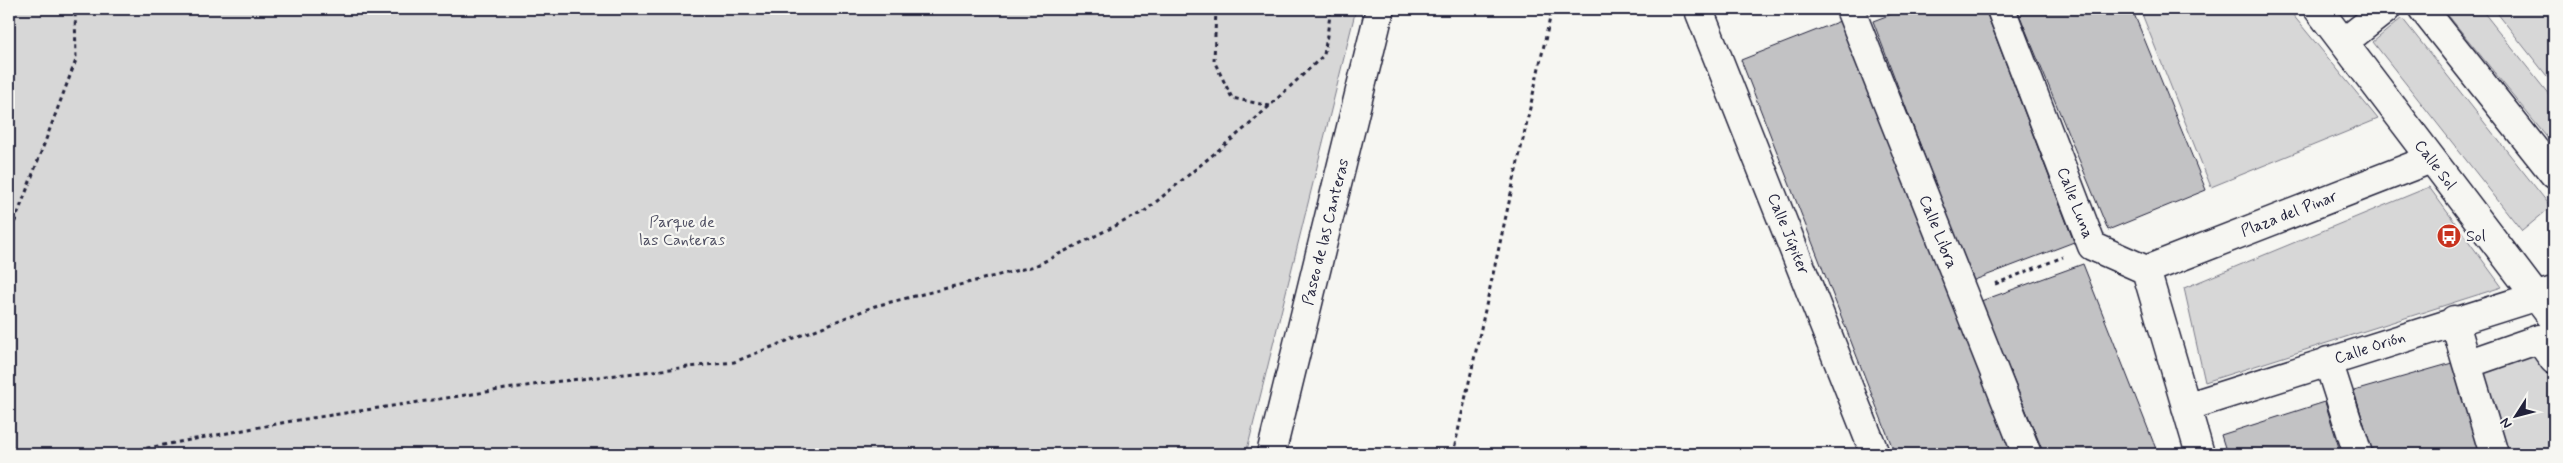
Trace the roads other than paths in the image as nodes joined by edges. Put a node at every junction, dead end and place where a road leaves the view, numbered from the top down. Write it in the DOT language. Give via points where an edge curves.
graph roads {
  1 [pos="1380,9"];
  2 [pos="1850,9"];
  3 [pos="2001,9"];
  4 [pos="2318,9"];
  5 [pos="2386,9"];
  6 [pos="2423,9"];
  7 [pos="1700,13"];
  8 [pos="2344,42"];
  9 [pos="2431,159"];
  10 [pos="2554,174"];
  11 [pos="2146,270"];
  12 [pos="2545,293"];
  13 [pos="2454,320"];
  14 [pos="2554,320"];
  15 [pos="2554,360"];
  16 [pos="2328,361"];
  17 [pos="2467,364"];
  18 [pos="2186,407"];
  19 [pos="1271,454"];
  20 [pos="1875,454"];
  21 [pos="2027,454"];
  22 [pos="2200,454"];
  23 [pos="2358,454"];
  24 [pos="2494,454"];
  1 -- 19 [label="street, Paseo de las Canteras"];
  2 -- 21 [label="street, Calle Libra"];
  3 -- 11 [label="street, Calle Luna" via="2092,246"];
  4 -- 8 [label="street, Calle Sol"];
  5 -- 8 [label="street"];
  6 -- 10 [label="street"];
  7 -- 20 [label="street, Calle Júpiter"];
  8 -- 9 [label="street, Calle Sol"];
  9 -- 11 [label="street, Plaza del Pinar"];
  9 -- 12 [label="street, Calle Sol"];
  11 -- 18 [label="street"];
  12 -- 13 [label="street, Calle Orión"];
  12 -- 14 [label="street, Calle Sol"];
  13 -- 16 [label="street, Calle Orión"];
  13 -- 17 [label="street"];
  15 -- 17 [label="street" via="2539,340"];
  16 -- 18 [label="street, Calle Orión"];
  16 -- 23 [label="street"];
  17 -- 24 [label="street"];
  18 -- 22 [label="street"];
}
